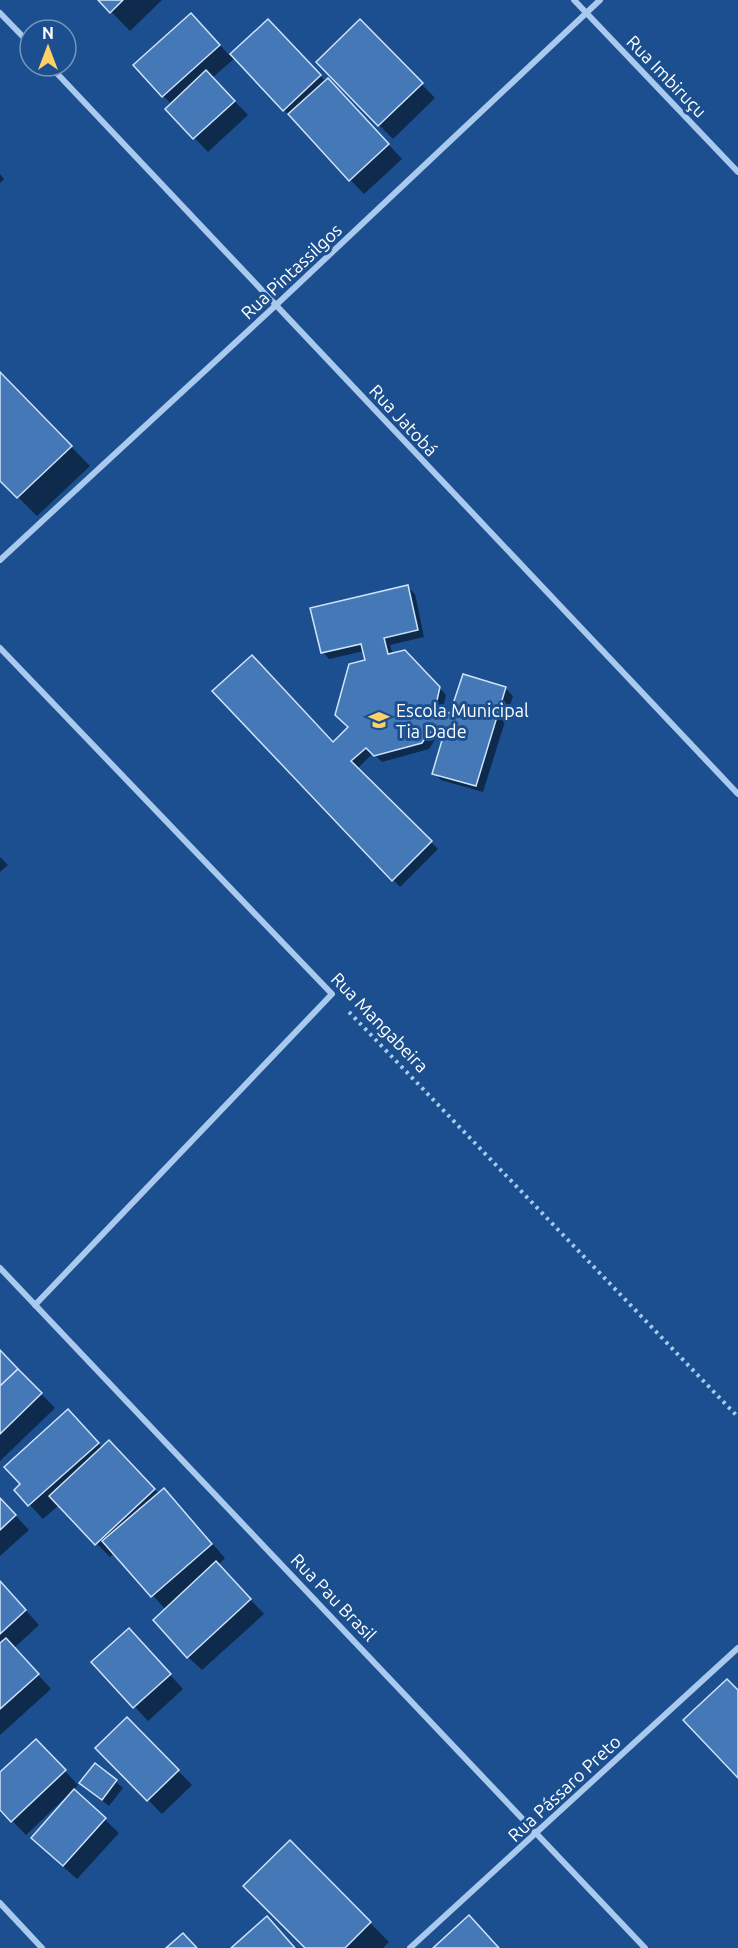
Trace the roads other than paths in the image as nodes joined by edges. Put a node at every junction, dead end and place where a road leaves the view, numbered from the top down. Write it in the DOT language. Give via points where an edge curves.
graph roads {
  1 [pos="574,0"];
  2 [pos="600,0"];
  3 [pos="0,13"];
  4 [pos="586,13"];
  5 [pos="18,32"];
  6 [pos="61,78"];
  7 [pos="738,172"];
  8 [pos="276,306"];
  9 [pos="0,560"];
  10 [pos="0,648"];
  11 [pos="738,794"];
  12 [pos="0,1268"];
  13 [pos="35,1305"];
  14 [pos="738,1648"];
  15 [pos="537,1833"];
  16 [pos="0,1903"];
  17 [pos="42,1948"];
  18 [pos="410,1948"];
  19 [pos="645,1948"];
  1 -- 4 [label="street, Rua Imbiruçu"];
  2 -- 4 [label="street, Rua Pintassilgos"];
  3 -- 5 [label="street"];
  4 -- 7 [label="street, Rua Imbiruçu"];
  4 -- 8 [label="street, Rua Pintassilgos"];
  6 -- 8 [label="street, Rua Jatobá"];
  8 -- 9 [label="street, Rua Pintassilgos"];
  8 -- 11 [label="street, Rua Jatobá"];
  10 -- 13 [label="street, Rua Mangabeira" via="332,994"];
  12 -- 13 [label="street, Rua Pau Brasil"];
  13 -- 15 [label="street, Rua Pau Brasil"];
  14 -- 15 [label="street, Rua Pássaro Preto"];
  15 -- 18 [label="street, Rua Pássaro Preto"];
  15 -- 19 [label="street, Rua Pau Brasil"];
  16 -- 17 [label="street"];
}
